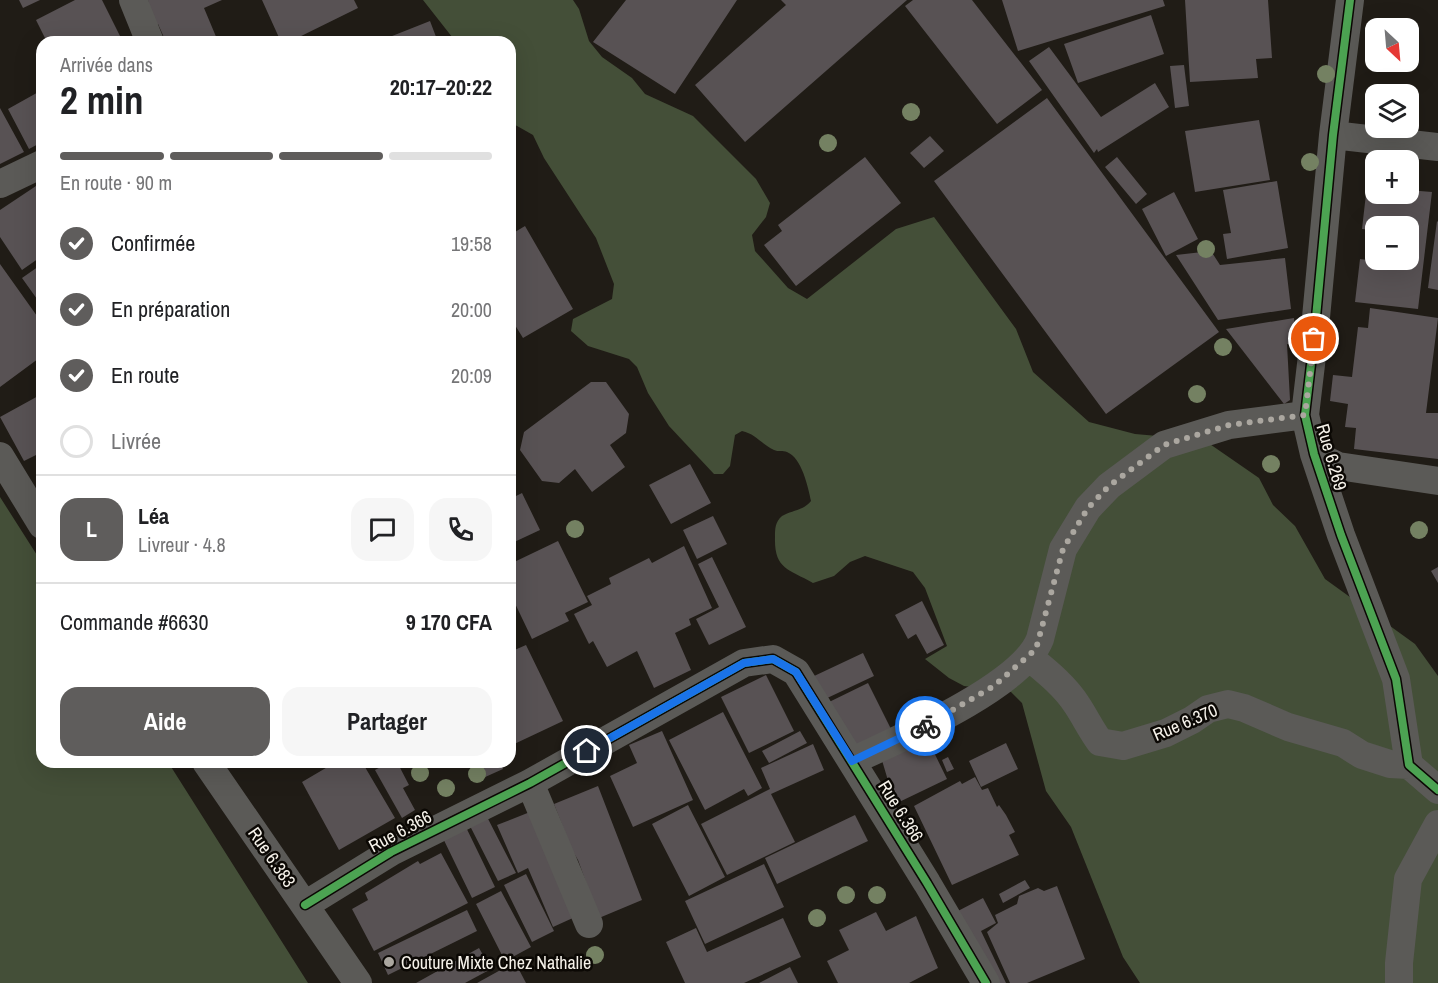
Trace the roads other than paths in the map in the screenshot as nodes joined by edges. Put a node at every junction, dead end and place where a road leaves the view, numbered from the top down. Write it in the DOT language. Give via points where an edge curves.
graph roads {
  1 [pos="133,0"];
  2 [pos="1350,0"];
  3 [pos="148,36"];
  4 [pos="1333,135"];
  5 [pos="1438,147"];
  6 [pos="36,167"];
  7 [pos="0,184"];
  8 [pos="1305,415"];
  9 [pos="1314,454"];
  10 [pos="0,456"];
  11 [pos="1438,481"];
  12 [pos="36,515"];
  13 [pos="1029,657"];
  14 [pos="852,761"];
  15 [pos="1409,765"];
  16 [pos="210,768"];
  17 [pos="530,783"];
  18 [pos="1438,790"];
  19 [pos="1438,824"];
  20 [pos="305,905"];
  21 [pos="589,924"];
  22 [pos="358,983"];
  23 [pos="986,983"];
  24 [pos="1400,983"];
  1 -- 3 [label="street"];
  2 -- 4 [label="street, Rue 6.269"];
  4 -- 5 [label="street"];
  4 -- 8 [label="street, Rue 6.269"];
  6 -- 7 [label="street"];
  8 -- 9 [label="street, Rue 6.269"];
  8 -- 13 [label="street" via="1229,425 1164,445 1109,486 1088,508 1063,549 1040,639"];
  9 -- 11 [label="street" via="1338,466"];
  9 -- 15 [label="street, Rue 6.269" via="1396,679"];
  10 -- 12 [label="street"];
  13 -- 14 [label="street" via="994,686 942,718"];
  13 -- 15 [label="street, Rue 6.370" via="1077,704 1100,742 1123,746 1166,733 1208,709 1228,704 1343,744 1390,765"];
  14 -- 17 [label="street, Rue 6.366" via="796,672 773,659 744,663"];
  14 -- 23 [label="street, Rue 6.366"];
  15 -- 18 [label="street"];
  16 -- 20 [label="street, Rue 6.383"];
  17 -- 20 [label="street, Rue 6.366" via="391,852"];
  17 -- 21 [label="street"];
  19 -- 24 [label="street" via="1408,879"];
  20 -- 22 [label="street, Rue 6.383"];
}
